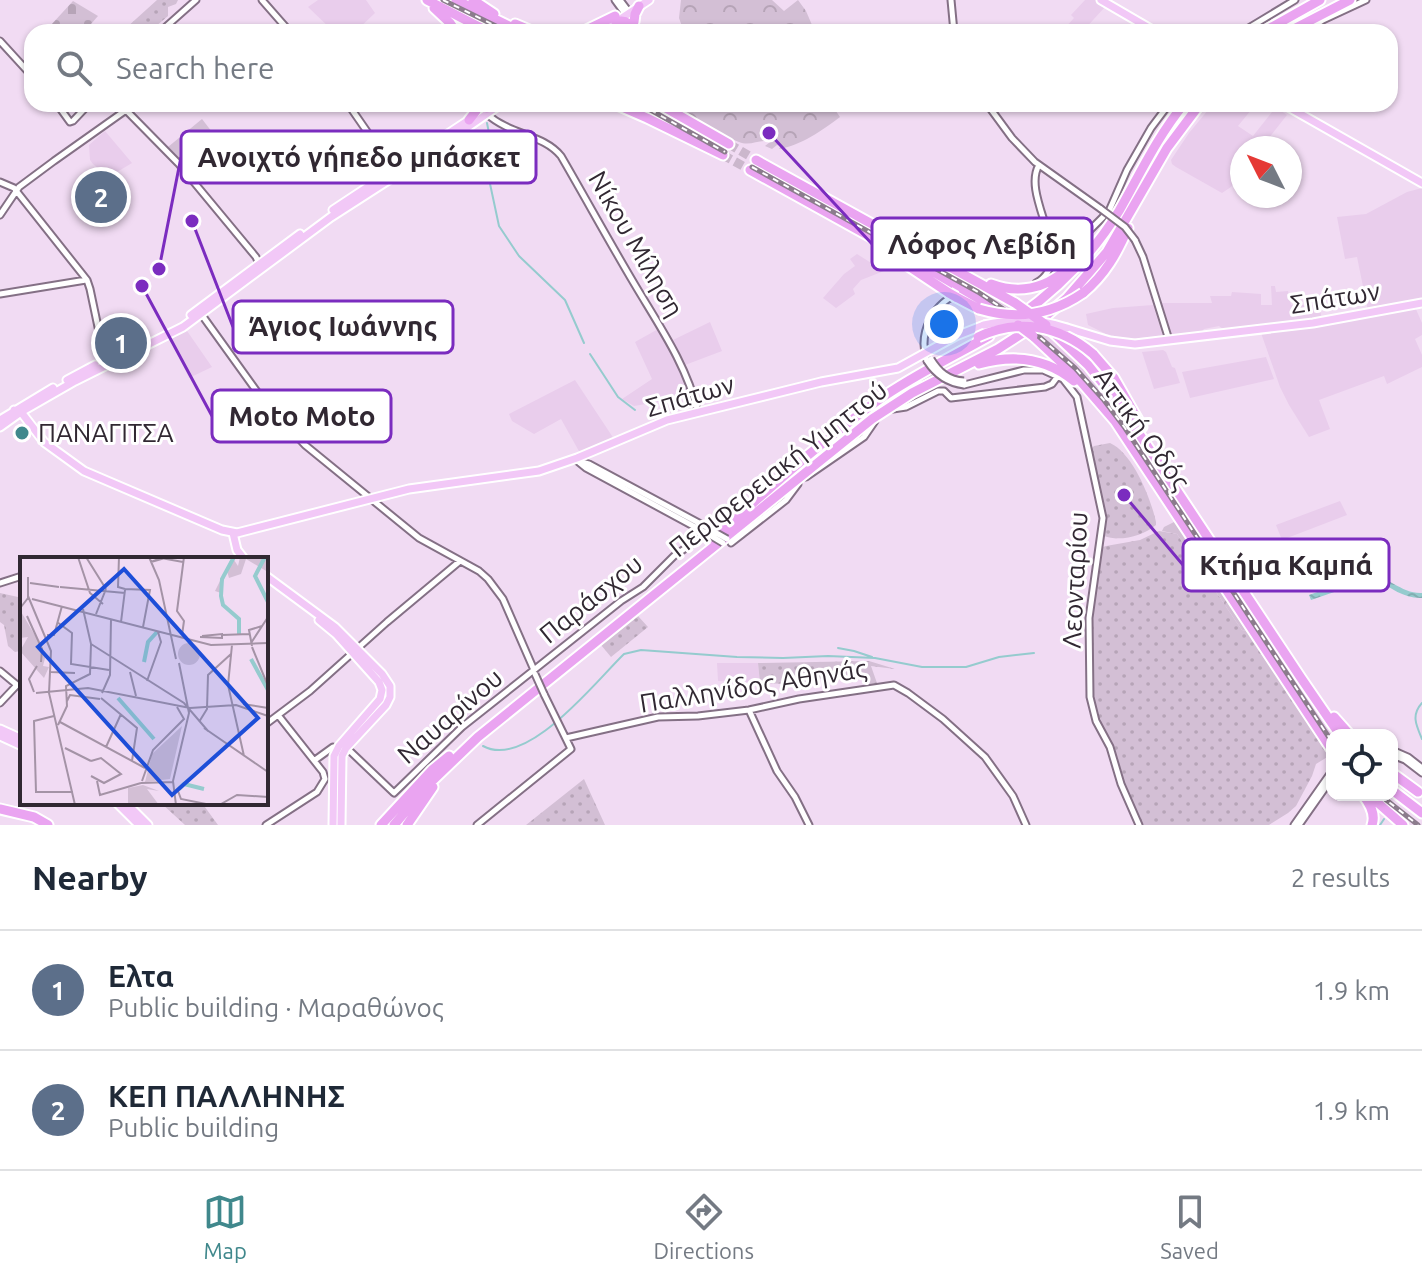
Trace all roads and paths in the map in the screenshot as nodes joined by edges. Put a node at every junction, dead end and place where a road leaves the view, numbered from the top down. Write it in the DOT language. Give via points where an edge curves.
graph roads {
  1 [pos="196,0"];
  2 [pos="262,0"];
  3 [pos="425,0"];
  4 [pos="456,0"];
  5 [pos="473,0"];
  6 [pos="618,0"];
  7 [pos="649,0"];
  8 [pos="951,0"];
  9 [pos="1101,0"];
  10 [pos="1295,0"];
  11 [pos="1320,0"];
  12 [pos="1350,0"];
  13 [pos="1366,0"];
  14 [pos="640,3"];
  15 [pos="627,19"];
  16 [pos="169,24"];
  17 [pos="283,24"];
  18 [pos="450,24"];
  19 [pos="473,24"];
  20 [pos="505,24"];
  21 [pos="514,24"];
  22 [pos="953,24"];
  23 [pos="1142,24"];
  24 [pos="1255,24"];
  25 [pos="1277,24"];
  26 [pos="1304,24"];
  27 [pos="1317,24"];
  28 [pos="0,38"];
  29 [pos="24,64"];
  30 [pos="63,112"];
  31 [pos="80,112"];
  32 [pos="123,112"];
  33 [pos="128,112"];
  34 [pos="353,112"];
  35 [pos="475,112"];
  36 [pos="481,112"];
  37 [pos="492,112"];
  38 [pos="634,112"];
  39 [pos="647,112"];
  40 [pos="673,112"];
  41 [pos="679,112"];
  42 [pos="993,112"];
  43 [pos="1163,112"];
  44 [pos="1178,112"];
  45 [pos="1193,112"];
  46 [pos="1298,112"];
  47 [pos="1303,112"];
  48 [pos="1303,115"];
  49 [pos="469,120"];
  50 [pos="708,132"];
  51 [pos="729,144"];
  52 [pos="756,160"];
  53 [pos="1159,161"];
  54 [pos="1039,168"];
  55 [pos="750,170"];
  56 [pos="1140,171"];
  57 [pos="395,173"];
  58 [pos="0,182"];
  59 [pos="1422,183"];
  60 [pos="16,191"];
  61 [pos="808,203"];
  62 [pos="0,215"];
  63 [pos="1050,249"];
  64 [pos="934,257"];
  65 [pos="260,266"];
  66 [pos="87,280"];
  67 [pos="1011,286"];
  68 [pos="0,294"];
  69 [pos="956,294"];
  70 [pos="1422,303"];
  71 [pos="200,312"];
  72 [pos="1171,341"];
  73 [pos="928,357"];
  74 [pos="105,363"];
  75 [pos="1058,376"];
  76 [pos="912,393"];
  77 [pos="17,411"];
  78 [pos="698,412"];
  79 [pos="854,419"];
  80 [pos="2,423"];
  81 [pos="1134,450"];
  82 [pos="575,460"];
  83 [pos="1182,496"];
  84 [pos="369,498"];
  85 [pos="708,532"];
  86 [pos="231,535"];
  87 [pos="236,557"];
  88 [pos="242,557"];
  89 [pos="460,561"];
  90 [pos="20,577"];
  91 [pos="268,579"];
  92 [pos="268,580"];
  93 [pos="0,583"];
  94 [pos="354,651"];
  95 [pos="0,671"];
  96 [pos="535,672"];
  97 [pos="1301,678"];
  98 [pos="0,703"];
  99 [pos="749,710"];
  100 [pos="278,715"];
  101 [pos="501,720"];
  102 [pos="268,722"];
  103 [pos="0,729"];
  104 [pos="1336,729"];
  105 [pos="1345,729"];
  106 [pos="0,736"];
  107 [pos="20,738"];
  108 [pos="566,738"];
  109 [pos="1326,741"];
  110 [pos="20,745"];
  111 [pos="340,751"];
  112 [pos="454,752"];
  113 [pos="1398,756"];
  114 [pos="315,760"];
  115 [pos="1422,771"];
  116 [pos="1398,777"];
  117 [pos="1326,781"];
  118 [pos="1326,786"];
  119 [pos="1418,792"];
  120 [pos="1398,795"];
  121 [pos="1368,801"];
  122 [pos="1373,801"];
  123 [pos="119,805"];
  124 [pos="128,805"];
  125 [pos="0,812"];
  126 [pos="1422,813"];
  127 [pos="38,825"];
  128 [pos="48,825"];
  129 [pos="139,825"];
  130 [pos="148,825"];
  131 [pos="266,825"];
  132 [pos="333,825"];
  133 [pos="341,825"];
  134 [pos="381,825"];
  135 [pos="391,825"];
  136 [pos="407,825"];
  137 [pos="477,825"];
  138 [pos="809,825"];
  139 [pos="1026,825"];
  140 [pos="1139,825"];
  141 [pos="1298,825"];
  142 [pos="1372,825"];
  143 [pos="1403,825"];
  1 -- 16 [label="street"];
  2 -- 17 [label="street"];
  3 -- 18 [label="highway"];
  3 -- 19 [label="highway"];
  4 -- 20 [label="highway"];
  5 -- 21 [label="highway"];
  6 -- 15 [label="street"];
  7 -- 14 [label="main road"];
  8 -- 22 [label="street"];
  9 -- 23 [label="main road"];
  10 -- 24 [label="street"];
  11 -- 25 [label="highway"];
  12 -- 26 [label="highway"];
  13 -- 27 [label="street"];
  14 -- 15 [label="main road"];
  14 -- 15 [label="highway"];
  28 -- 29 [label="street"];
  30 -- 31 [label="street" via="70,121"];
  32 -- 60 [label="street"];
  33 -- 65 [label="street" via="178,163"];
  34 -- 57 [label="street"];
  35 -- 49 [label="highway"];
  36 -- 57 [label="main road"];
  37 -- 78 [label="street, Νίκου Μίληση" via="505,127 549,144 561,156 662,326"];
  38 -- 39 [label="highway" via="723,155"];
  40 -- 50 [label="highway"];
  41 -- 50 [label="highway"];
  42 -- 54 [label="street"];
  43 -- 63 [label="street" via="1107,214 1071,249"];
  44 -- 56 [label="highway, Περιφερειακή Υμηττού"];
  45 -- 53 [label="highway, Περιφερειακή Υμηττού"];
  46 -- 48 [label="main road"];
  47 -- 48 [label="street"];
  48 -- 59 [label="main road"];
  49 -- 57 [label="main road"];
  50 -- 51 [label="highway"];
  52 -- 64 [label="highway, Αττική Οδός"];
  53 -- 69 [label="highway, bridge" via="1111,263 1072,301 1027,315 1001,314 979,309"];
  53 -- 76 [label="highway, Περιφερειακή Υμηττού" via="1107,252 1067,298 998,349"];
  54 -- 63 [label="street" via="1034,187"];
  54 -- 72 [label="street, bridge" via="1119,221 1135,240"];
  55 -- 61 [label="highway, Αττική Οδός"];
  56 -- 64 [label="highway" via="1085,249 1048,283 1004,288"];
  56 -- 79 [label="highway, Περιφερειακή Υμηττού" via="1095,246 1051,292"];
  57 -- 65 [label="main road" via="329,213"];
  58 -- 60 [label="street"];
  60 -- 62 [label="street"];
  60 -- 66 [label="street"];
  61 -- 69 [label="highway"];
  61 -- 81 [label="highway, Αττική Οδός, bridge" via="1006,315 1059,358"];
  63 -- 67 [label="street" via="1043,279"];
  64 -- 83 [label="highway, Αττική Οδός, bridge" via="1015,303 1080,356"];
  65 -- 71 [label="main road"];
  66 -- 68 [label="street"];
  66 -- 74 [label="street"];
  69 -- 73 [label="street" via="930,318"];
  70 -- 72 [label="main road, Σπάτων"];
  71 -- 74 [label="main road" via="167,336"];
  71 -- 84 [label="street" via="278,417"];
  72 -- 73 [label="main road, Σπάτων, bridge" via="1128,344 1051,323 1007,321 962,333"];
  73 -- 75 [label="street, bridge" via="935,372 952,382 1031,369"];
  73 -- 78 [label="main road, Σπάτων" via="885,372"];
  74 -- 77 [label="main road"];
  75 -- 85 [label="street, bridge" via="1045,387 951,398 938,391 893,409 864,437 798,484 786,500 727,542"];
  75 -- 140 [label="street, Λεονταρίου" via="1079,402 1103,518 1089,618 1091,704"];
  76 -- 81 [label="highway" via="992,360 1035,360 1079,385"];
  76 -- 101 [label="highway, Περιφερειακή Υμηττού" via="859,428"];
  77 -- 80 [label="main road"];
  77 -- 86 [label="main road" via="45,444 84,471"];
  78 -- 82 [label="main road, Σπάτων" via="650,426"];
  79 -- 83 [label="highway, bridge" via="897,383 978,337 1007,327 1039,327 1066,336 1093,354 1114,378"];
  79 -- 112 [label="highway, Περιφερειακή Υμηττού"];
  80 -- 86 [label="main road" via="17,418 43,447 88,478"];
  81 -- 109 [label="highway, Αττική Οδός"];
  82 -- 84 [label="main road, Σπάτων" via="532,473"];
  82 -- 85 [label="street"];
  83 -- 97 [label="highway, Αττική Οδός"];
  84 -- 86 [label="main road, Σπάτων"];
  84 -- 89 [label="street" via="419,538"];
  85 -- 96 [label="street, Παράσχου"];
  86 -- 87 [label="main road"];
  86 -- 88 [label="main road"];
  89 -- 94 [label="street"];
  89 -- 96 [label="street" via="479,571 501,595"];
  90 -- 93 [label="street"];
  91 -- 94 [label="main road" via="335,627"];
  92 -- 94 [label="main road"];
  94 -- 100 [label="street"];
  94 -- 111 [label="main road" via="379,682 382,694"];
  94 -- 111 [label="main road" via="386,680 390,691 386,705"];
  95 -- 98 [label="street" via="17,685"];
  96 -- 108 [label="street, bridge"];
  96 -- 111 [label="street, Ναυαρίνου" via="462,727 394,793"];
  97 -- 104 [label="highway, Αττική Οδός"];
  97 -- 105 [label="highway"];
  99 -- 108 [label="street, Παλληνίδος Αθηνάς" via="658,717"];
  99 -- 138 [label="street"];
  99 -- 139 [label="street, Παλληνίδος Αθηνάς" via="899,686 985,757 1003,779"];
  100 -- 102 [label="street"];
  100 -- 114 [label="street"];
  101 -- 135 [label="highway, Περιφερειακή Υμηττού" via="446,766"];
  101 -- 136 [label="highway" via="447,771"];
  103 -- 107 [label="main road"];
  106 -- 110 [label="main road"];
  108 -- 137 [label="street" via="568,752"];
  111 -- 114 [label="street"];
  111 -- 132 [label="main road" via="329,754"];
  111 -- 133 [label="main road"];
  112 -- 134 [label="highway"];
  112 -- 135 [label="highway, Περιφερειακή Υμηττού"];
  113 -- 115 [label="street"];
  114 -- 131 [label="street" via="325,774 319,791"];
  116 -- 119 [label="highway"];
  117 -- 141 [label="street"];
  118 -- 141 [label="street"];
  120 -- 126 [label="highway"];
  121 -- 142 [label="highway"];
  122 -- 143 [label="highway"];
  123 -- 129 [label="main road"];
  124 -- 130 [label="main road"];
  125 -- 127 [label="highway"];
  125 -- 128 [label="highway" via="34,817"];
}
